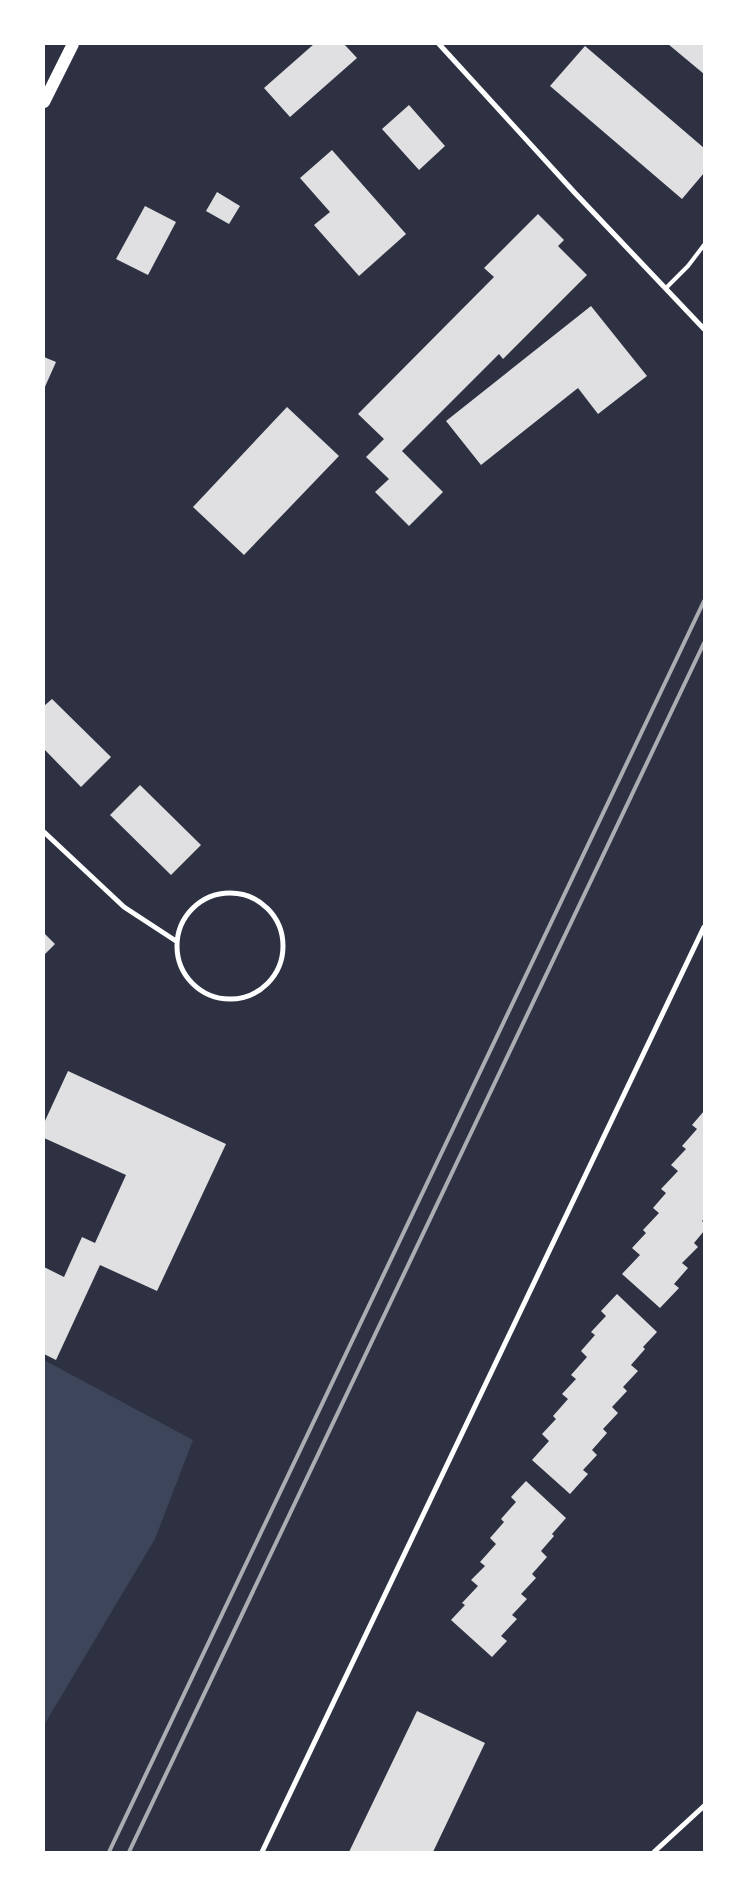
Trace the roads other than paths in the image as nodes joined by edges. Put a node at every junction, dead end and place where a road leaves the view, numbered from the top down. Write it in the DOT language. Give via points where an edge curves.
graph roads {
  1 [pos="73,44"];
  2 [pos="439,44"];
  3 [pos="44,102"];
  4 [pos="704,245"];
  5 [pos="666,288"];
  6 [pos="704,329"];
  7 [pos="44,832"];
  8 [pos="704,927"];
  9 [pos="176,941"];
  10 [pos="704,1806"];
  11 [pos="262,1852"];
  12 [pos="654,1852"];
  1 -- 3 [label="main road"];
  2 -- 5 [label="street"];
  4 -- 5 [label="lane"];
  5 -- 6 [label="street"];
  7 -- 9 [label="street" via="124,907"];
  8 -- 11 [label="street"];
  9 -- 9 [label="street" via="184,974 196,987 227,999 244,997 259,990 272,978 281,962 280,927 271,912 257,900 241,893 223,892 205,898 191,909 181,924"];
  10 -- 12 [label="street"];
}
